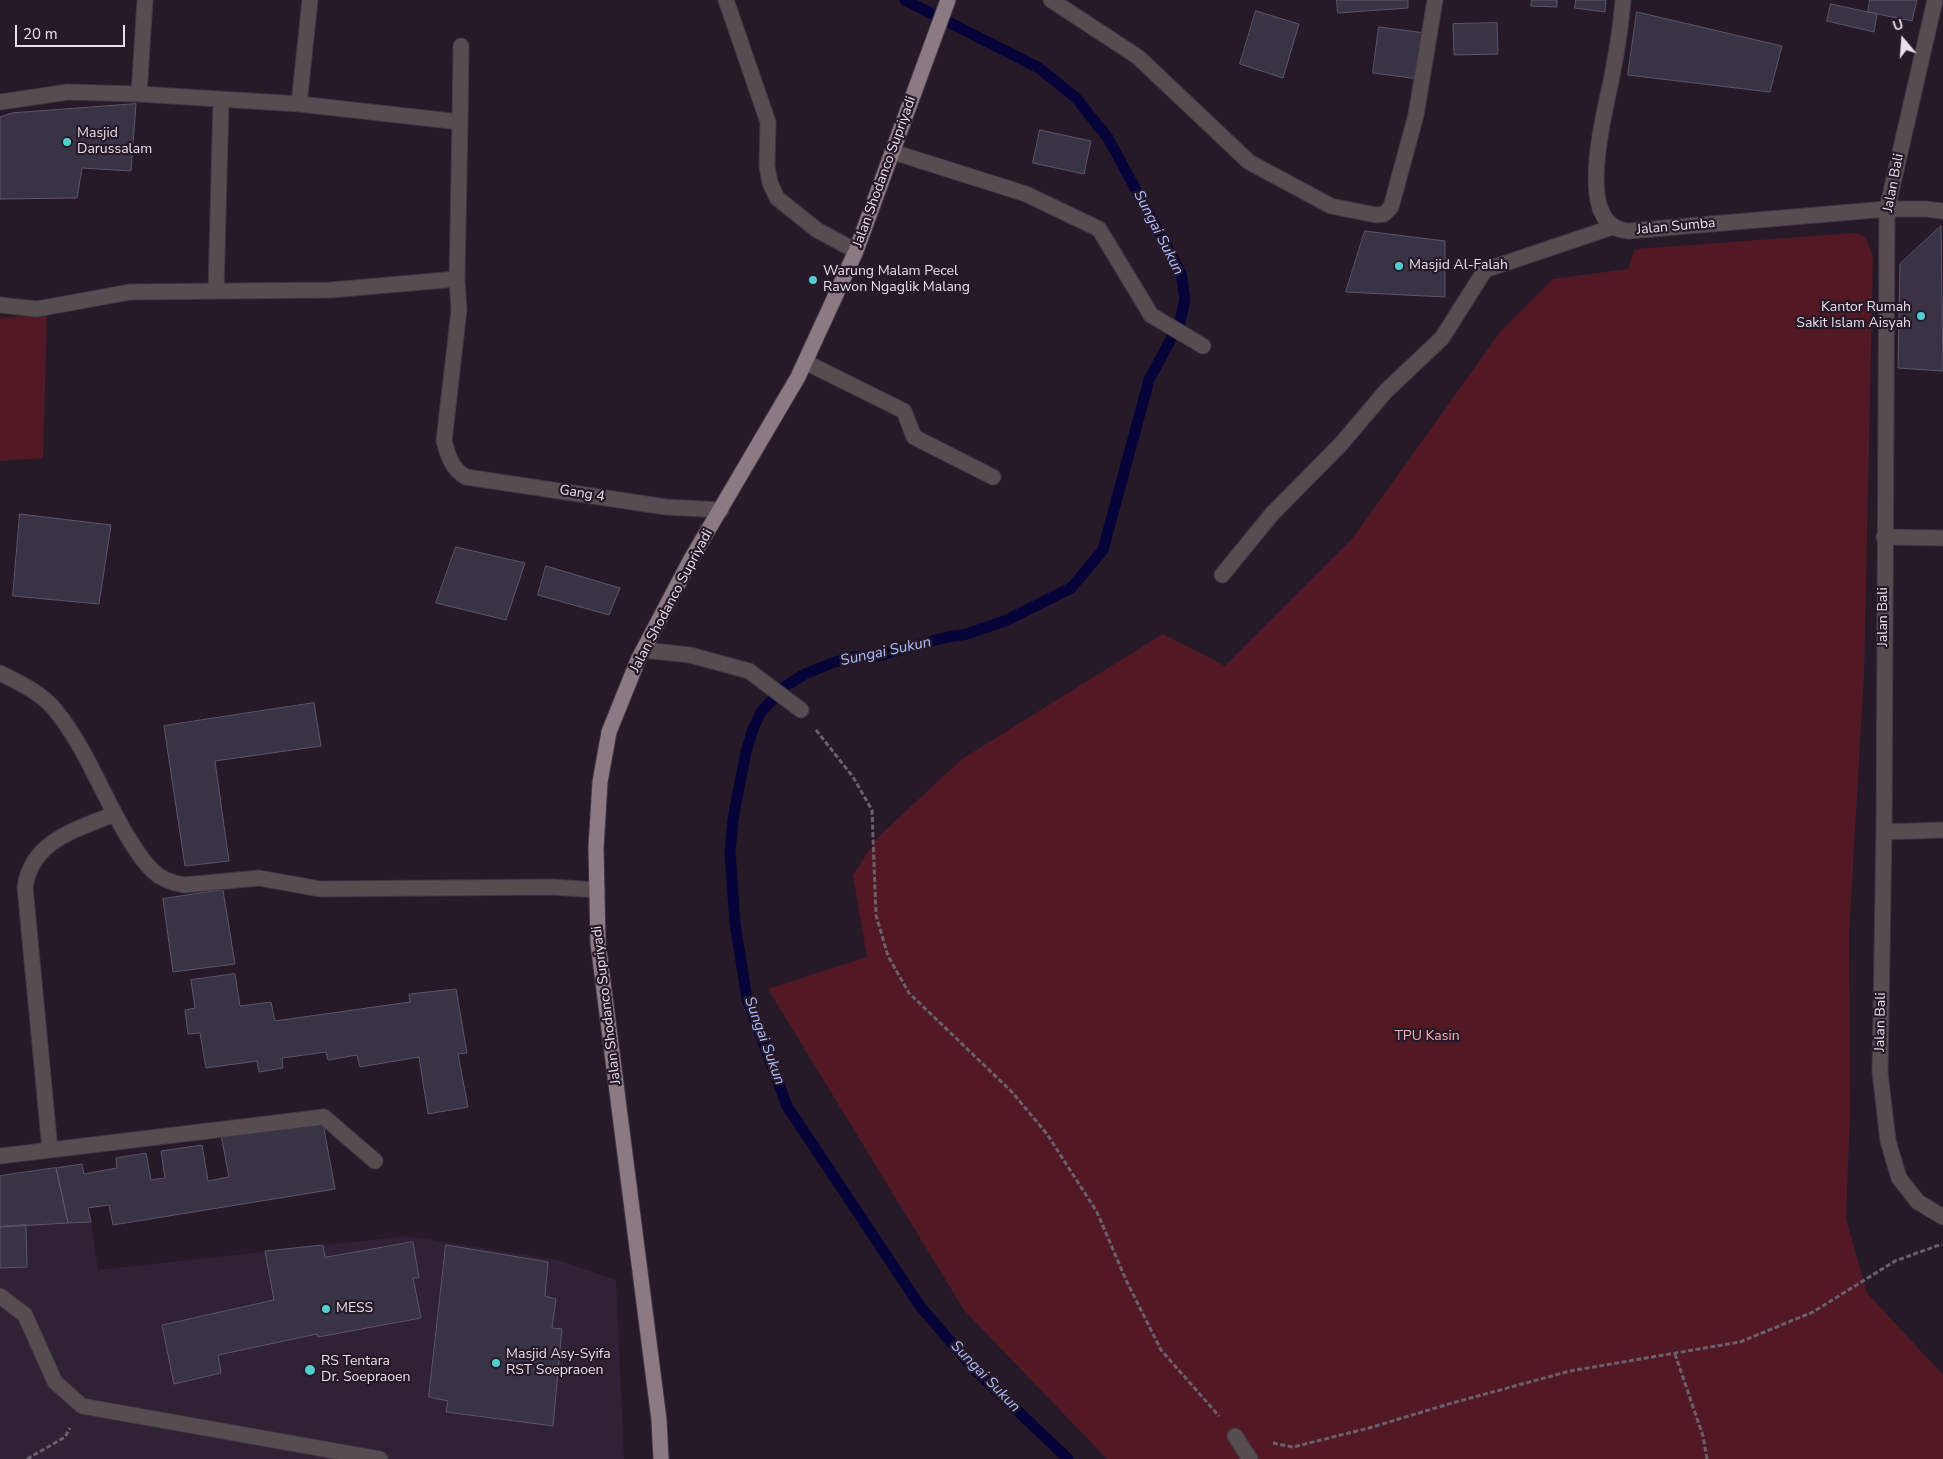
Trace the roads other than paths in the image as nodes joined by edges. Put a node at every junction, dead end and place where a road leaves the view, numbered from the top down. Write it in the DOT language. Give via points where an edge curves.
graph roads {
  1 [pos="145,0"];
  2 [pos="310,0"];
  3 [pos="726,0"];
  4 [pos="948,0"];
  5 [pos="1051,0"];
  6 [pos="1435,0"];
  7 [pos="1623,0"];
  8 [pos="1934,0"];
  9 [pos="461,46"];
  10 [pos="139,94"];
  11 [pos="221,100"];
  12 [pos="0,102"];
  13 [pos="299,104"];
  14 [pos="460,122"];
  15 [pos="893,152"];
  16 [pos="1887,209"];
  17 [pos="1943,211"];
  18 [pos="1613,227"];
  19 [pos="856,251"];
  20 [pos="457,279"];
  21 [pos="216,291"];
  22 [pos="0,305"];
  23 [pos="1202,346"];
  24 [pos="805,362"];
  25 [pos="993,477"];
  26 [pos="721,510"];
  27 [pos="1884,537"];
  28 [pos="1943,538"];
  29 [pos="1222,575"];
  30 [pos="643,650"];
  31 [pos="0,673"];
  32 [pos="801,710"];
  33 [pos="114,814"];
  34 [pos="1943,830"];
  35 [pos="1884,832"];
  36 [pos="596,890"];
  37 [pos="50,1150"];
  38 [pos="0,1156"];
  39 [pos="375,1161"];
  40 [pos="1943,1217"];
  41 [pos="0,1296"];
  42 [pos="1235,1436"];
  43 [pos="380,1459"];
  44 [pos="661,1459"];
  45 [pos="1250,1459"];
  1 -- 10 [label="street"];
  2 -- 13 [label="street"];
  3 -- 19 [label="street" via="768,122 767,166 777,198 817,230"];
  4 -- 15 [label="main road, Jalan Shodanco Supriyadi"];
  5 -- 6 [label="street" via="1138,57 1248,162 1331,206 1376,215 1384,214 1391,207 1416,115"];
  7 -- 18 [label="street" via="1595,173 1601,211"];
  8 -- 16 [label="street, Jalan Bali"];
  9 -- 14 [label="street"];
  10 -- 11 [label="street"];
  10 -- 12 [label="street" via="68,92"];
  11 -- 13 [label="street"];
  11 -- 21 [label="street"];
  13 -- 14 [label="street"];
  14 -- 20 [label="street"];
  15 -- 19 [label="main road, Jalan Shodanco Supriyadi"];
  15 -- 23 [label="street" via="1026,194 1098,229 1151,315"];
  16 -- 17 [label="street, Jalan Sumba"];
  16 -- 18 [label="street, Jalan Sumba" via="1628,231"];
  16 -- 27 [label="street, Jalan Bali"];
  18 -- 29 [label="street" via="1485,270 1442,338 1386,391 1341,444 1272,514"];
  19 -- 24 [label="main road, Jalan Shodanco Supriyadi"];
  20 -- 21 [label="street" via="331,290"];
  20 -- 26 [label="street, Gang 4" via="459,310 444,441 457,471 466,477 666,507"];
  21 -- 22 [label="street" via="130,292 37,309"];
  24 -- 25 [label="street" via="904,411 914,437"];
  24 -- 26 [label="main road, Jalan Shodanco Supriyadi"];
  26 -- 30 [label="main road, Jalan Shodanco Supriyadi"];
  27 -- 28 [label="street"];
  27 -- 35 [label="street, Jalan Bali"];
  30 -- 32 [label="street" via="690,655 749,671"];
  30 -- 36 [label="main road, Jalan Shodanco Supriyadi" via="609,732 600,782"];
  31 -- 33 [label="street" via="35,691 56,710 77,741"];
  33 -- 36 [label="street" via="138,854 154,872 184,885 259,878 320,889 553,887"];
  33 -- 37 [label="street" via="59,837 38,855 27,872 25,887"];
  34 -- 35 [label="street"];
  35 -- 40 [label="street, Jalan Bali" via="1880,1072 1888,1142 1899,1178 1918,1202"];
  36 -- 44 [label="main road, Jalan Shodanco Supriyadi" via="598,943 659,1420"];
  37 -- 38 [label="street"];
  37 -- 39 [label="street" via="324,1117"];
  41 -- 43 [label="street" via="25,1315 55,1382 82,1406"];
  42 -- 45 [label="street"];
}
